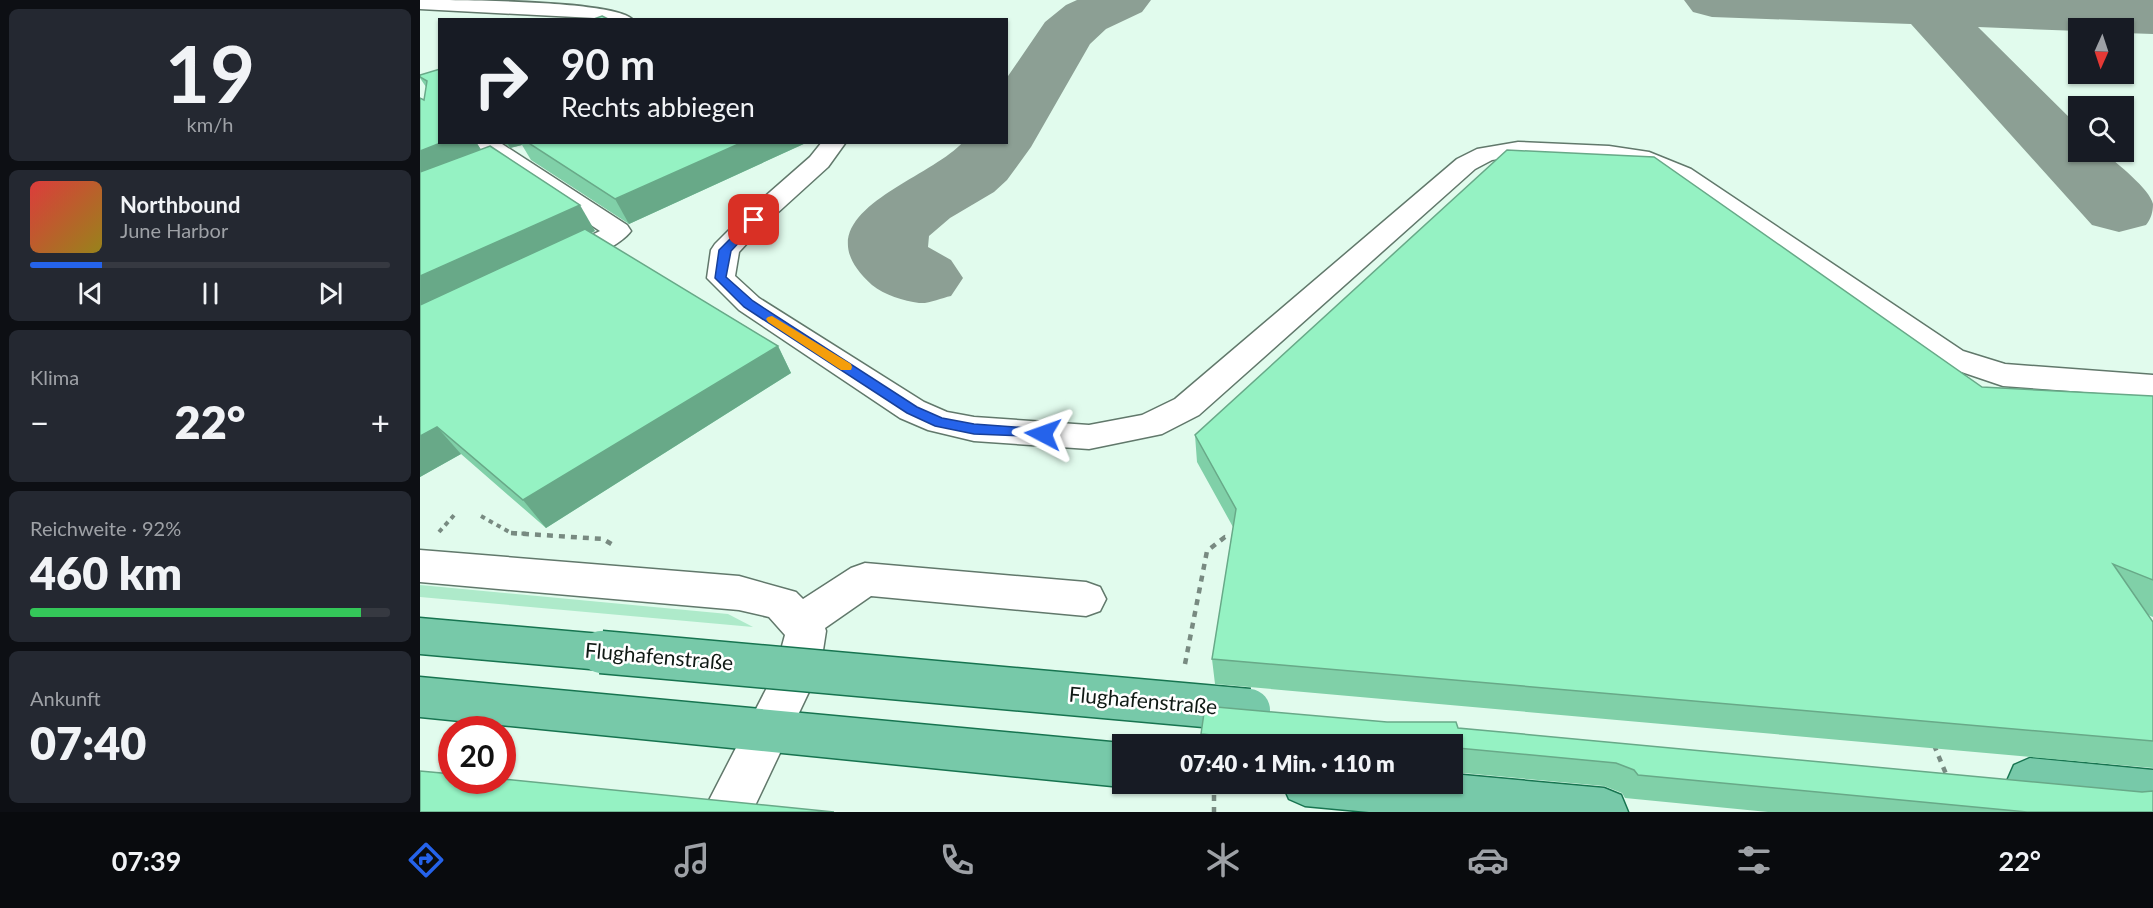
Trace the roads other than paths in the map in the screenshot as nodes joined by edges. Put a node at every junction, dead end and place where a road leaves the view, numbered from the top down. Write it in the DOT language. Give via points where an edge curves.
graph roads {
  1 [pos="420,3"];
  2 [pos="620,18"];
  3 [pos="833,144"];
  4 [pos="502,155"];
  5 [pos="538,271"];
  6 [pos="2153,386"];
  7 [pos="420,566"];
  8 [pos="1086,599"];
  9 [pos="800,623"];
  10 [pos="420,636"];
  11 [pos="420,697"];
  12 [pos="1290,714"];
  13 [pos="768,731"];
  14 [pos="1938,755"];
  15 [pos="1112,764"];
  16 [pos="2153,793"];
  17 [pos="1418,794"];
  18 [pos="727,812"];
  19 [pos="1604,812"];
  1 -- 2 [label="street" via="567,9"];
  3 -- 6 [label="street" via="725,250 720,278 749,304 912,410 940,423 1089,437 1150,426 1187,407 1466,164 1486,154 1518,149 1649,159 1682,174 1952,358 2003,375"];
  4 -- 5 [label="street" via="618,231"];
  7 -- 9 [label="street" via="739,593 783,604"];
  8 -- 9 [label="street" via="865,579"];
  9 -- 13 [label="street" via="806,631 800,663"];
  10 -- 12 [label="main road, Flughafenstraße, bridge"];
  11 -- 13 [label="main road"];
  13 -- 15 [label="main road"];
  13 -- 18 [label="street"];
  14 -- 16 [label="main road"];
  17 -- 19 [label="main road"];
}
